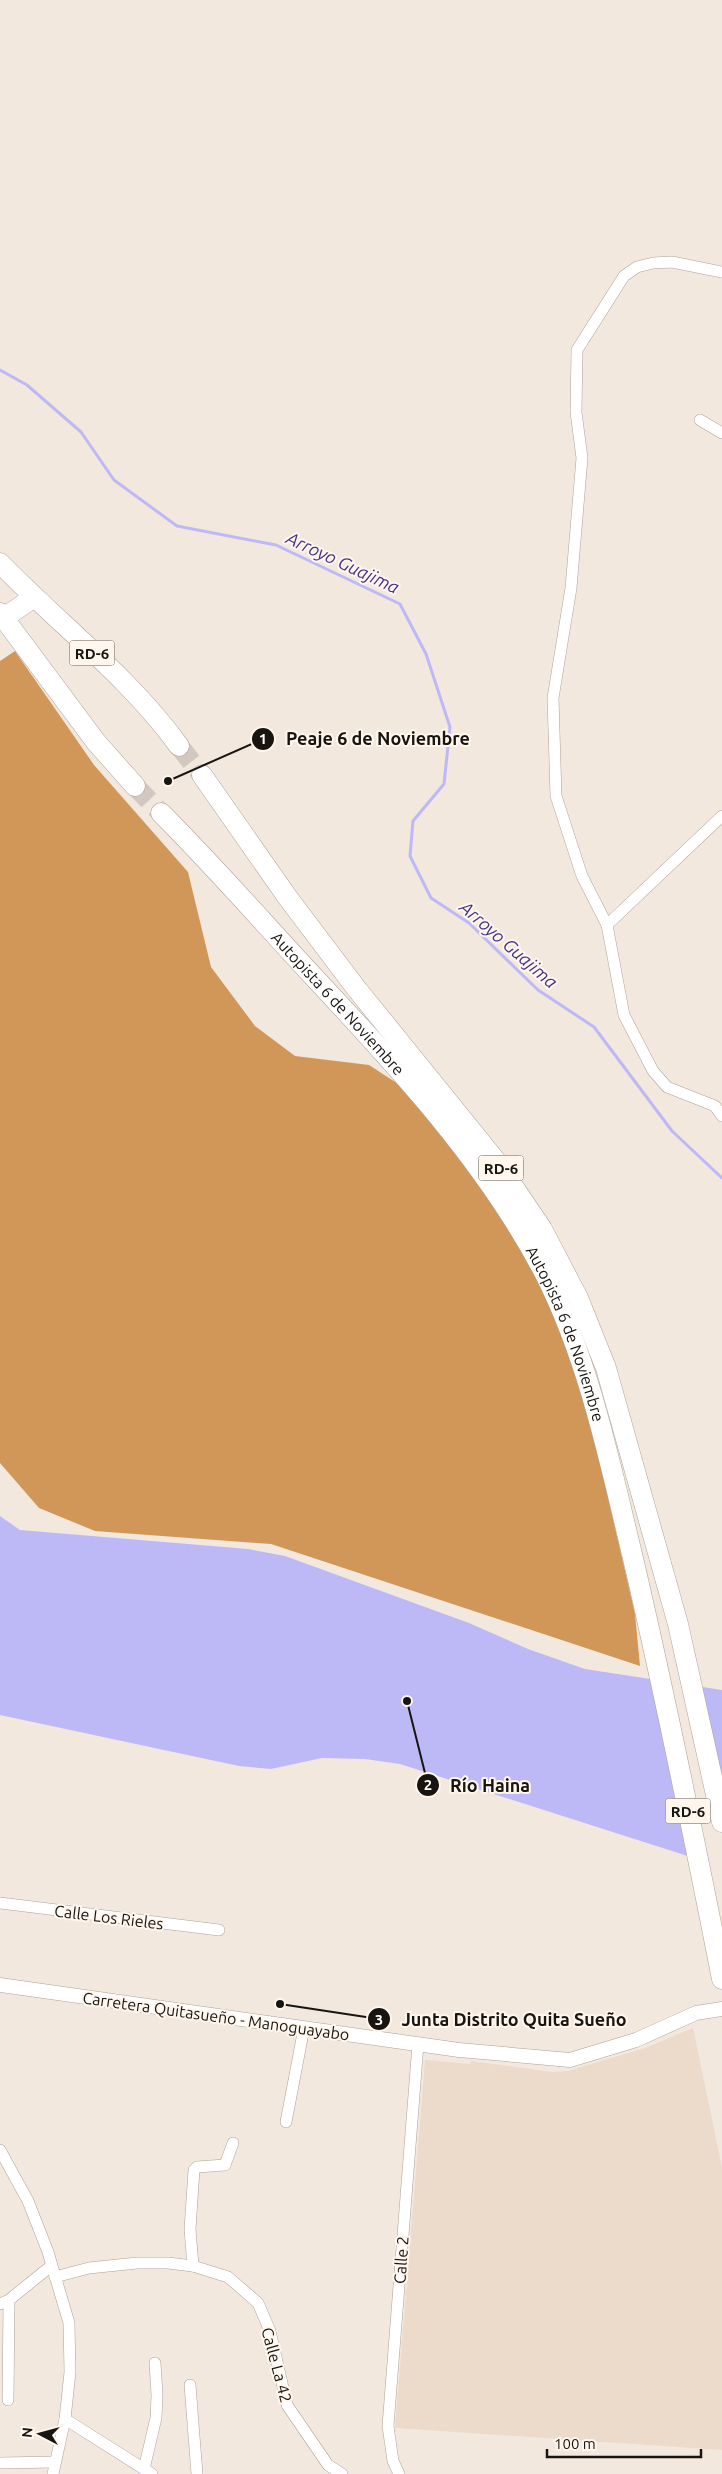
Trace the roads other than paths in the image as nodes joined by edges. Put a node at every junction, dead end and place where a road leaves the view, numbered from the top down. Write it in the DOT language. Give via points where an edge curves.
graph roads {
  1 [pos="722,272"];
  2 [pos="700,420"];
  3 [pos="722,433"];
  4 [pos="0,563"];
  5 [pos="34,597"];
  6 [pos="2,616"];
  7 [pos="179,746"];
  8 [pos="202,776"];
  9 [pos="135,786"];
  10 [pos="161,813"];
  11 [pos="722,816"];
  12 [pos="607,925"];
  13 [pos="722,1116"];
  14 [pos="722,1822"];
  15 [pos="0,1903"];
  16 [pos="219,1930"];
  17 [pos="722,1979"];
  18 [pos="0,1985"];
  19 [pos="722,2009"];
  20 [pos="304,2028"];
  21 [pos="418,2044"];
  22 [pos="286,2122"];
  23 [pos="233,2142"];
  24 [pos="0,2150"];
  25 [pos="51,2266"];
  26 [pos="193,2266"];
  27 [pos="55,2277"];
  28 [pos="4,2302"];
  29 [pos="155,2363"];
  30 [pos="190,2385"];
  31 [pos="8,2400"];
  32 [pos="65,2419"];
  33 [pos="0,2462"];
  34 [pos="55,2462"];
  35 [pos="148,2472"];
  36 [pos="53,2474"];
  37 [pos="197,2474"];
  38 [pos="342,2474"];
  39 [pos="398,2474"];
  1 -- 12 [label="street" via="672,262 636,267 624,276 577,350 576,412 582,458 571,588 553,698 556,796 582,876"];
  2 -- 3 [label="street"];
  4 -- 5 [label="highway, RD-6"];
  5 -- 6 [label="highway"];
  5 -- 7 [label="highway, RD-6" via="132,691"];
  6 -- 9 [label="highway" via="96,742"];
  8 -- 14 [label="highway, Autopista 6 de Noviembre / RD-6" via="356,988 496,1162 542,1229 578,1298 606,1368 678,1624"];
  10 -- 17 [label="highway, Autopista 6 de Noviembre / RD-6" via="382,1050 442,1120 516,1224 544,1273 570,1328 619,1500 653,1643"];
  11 -- 12 [label="street"];
  12 -- 13 [label="street" via="624,1014 653,1071 667,1087 715,1106"];
  15 -- 16 [label="street, Calle Los Rieles"];
  18 -- 20 [label="street, Carretera Quitasueño - Manoguayabo"];
  19 -- 21 [label="street, Carretera Quitasueño - Manoguayabo" via="696,2012 636,2040 570,2060"];
  20 -- 21 [label="street, Carretera Quitasueño - Manoguayabo"];
  20 -- 22 [label="street"];
  21 -- 39 [label="street, Calle 2" via="388,2426"];
  23 -- 26 [label="street" via="225,2164 194,2170 190,2229"];
  24 -- 25 [label="street" via="28,2201"];
  25 -- 27 [label="street"];
  25 -- 28 [label="street"];
  26 -- 27 [label="street, Calle La 42" via="168,2262 137,2263 90,2268"];
  26 -- 38 [label="street, Calle La 42" via="228,2277 258,2303 270,2331 287,2405 328,2465"];
  27 -- 32 [label="street" via="69,2323 70,2372"];
  28 -- 31 [label="street"];
  29 -- 35 [label="street" via="156,2418"];
  30 -- 37 [label="street"];
  32 -- 34 [label="street"];
  32 -- 35 [label="street"];
  33 -- 34 [label="street"];
  34 -- 36 [label="street"];
}
